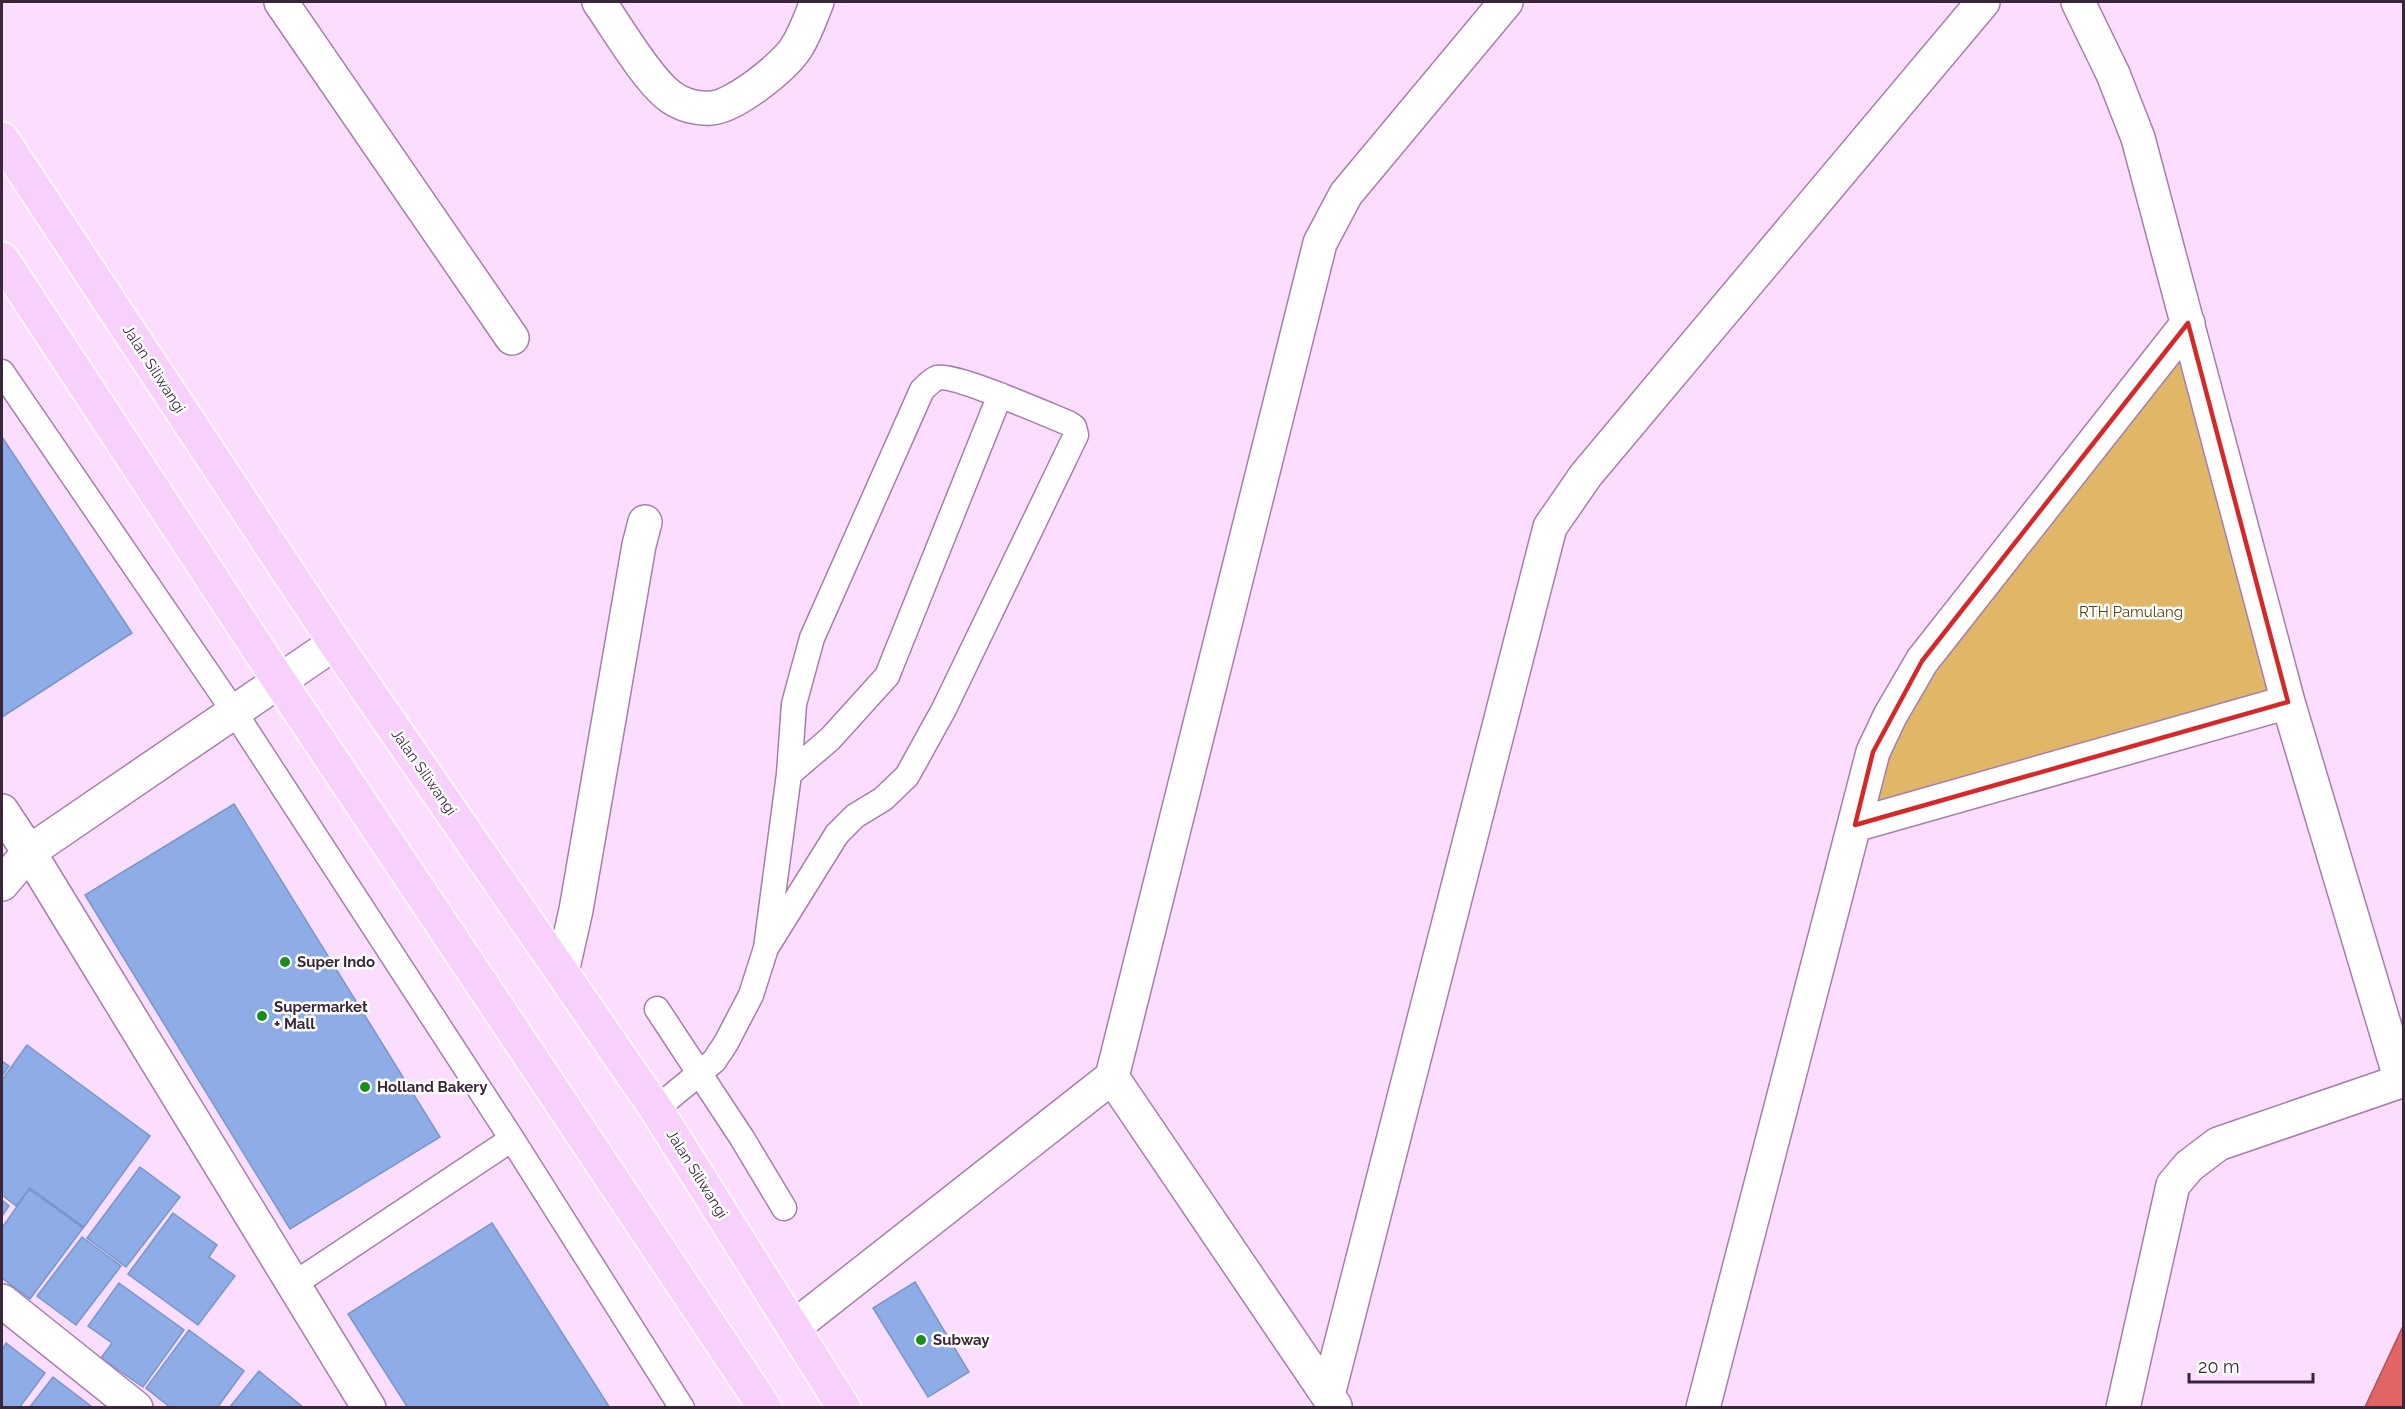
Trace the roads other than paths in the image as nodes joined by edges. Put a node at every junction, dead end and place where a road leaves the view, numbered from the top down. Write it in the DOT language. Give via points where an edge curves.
graph roads {
  1 [pos="281,2"];
  2 [pos="599,2"];
  3 [pos="817,2"];
  4 [pos="1506,2"];
  5 [pos="1983,2"];
  6 [pos="2078,2"];
  7 [pos="2,139"];
  8 [pos="2,259"];
  9 [pos="2188,323"];
  10 [pos="512,338"];
  11 [pos="2,373"];
  12 [pos="1000,395"];
  13 [pos="645,522"];
  14 [pos="335,643"];
  15 [pos="280,682"];
  16 [pos="2288,702"];
  17 [pos="235,713"];
  18 [pos="789,774"];
  19 [pos="2,811"];
  20 [pos="1855,825"];
  21 [pos="29,852"];
  22 [pos="2,884"];
  23 [pos="766,948"];
  24 [pos="562,972"];
  25 [pos="657,1009"];
  26 [pos="700,1074"];
  27 [pos="1112,1077"];
  28 [pos="2402,1080"];
  29 [pos="656,1109"];
  30 [pos="512,1139"];
  31 [pos="784,1208"];
  32 [pos="294,1284"];
  33 [pos="2,1301"];
  34 [pos="794,1327"];
  35 [pos="1332,1401"];
  36 [pos="136,1407"];
  37 [pos="369,1407"];
  38 [pos="682,1407"];
  39 [pos="765,1407"];
  40 [pos="844,1407"];
  41 [pos="1703,1407"];
  42 [pos="2123,1407"];
  1 -- 10 [label="street"];
  2 -- 3 [label="street" via="654,80 671,97 692,107 713,108 763,81 796,48"];
  4 -- 27 [label="street" via="1346,194 1320,243"];
  5 -- 35 [label="street" via="1586,475 1550,527"];
  6 -- 9 [label="street" via="2138,138"];
  7 -- 14 [label="main road, Jalan Siliwangi"];
  8 -- 15 [label="main road"];
  9 -- 16 [label="street"];
  9 -- 20 [label="street" via="1922,661 1873,752"];
  11 -- 17 [label="lane"];
  12 -- 18 [label="lane" via="887,676 830,740"];
  12 -- 18 [label="lane" via="947,378 937,378 922,390 812,638 794,704"];
  12 -- 23 [label="lane" via="1068,423 1076,435 944,709 907,776 837,834"];
  13 -- 24 [label="street"];
  14 -- 15 [label="street"];
  14 -- 24 [label="main road, Jalan Siliwangi"];
  15 -- 17 [label="street"];
  15 -- 39 [label="main road"];
  16 -- 20 [label="street"];
  16 -- 28 [label="street"];
  17 -- 21 [label="street"];
  17 -- 30 [label="lane"];
  18 -- 23 [label="lane"];
  19 -- 21 [label="street"];
  20 -- 41 [label="street"];
  21 -- 22 [label="street"];
  21 -- 32 [label="street"];
  23 -- 26 [label="lane" via="751,995 726,1042"];
  24 -- 29 [label="main road, Jalan Siliwangi"];
  25 -- 26 [label="lane"];
  26 -- 29 [label="lane"];
  26 -- 31 [label="lane"];
  27 -- 34 [label="street"];
  27 -- 35 [label="street"];
  28 -- 42 [label="street" via="2218,1144 2189,1166 2174,1185"];
  29 -- 34 [label="main road, Jalan Siliwangi"];
  30 -- 32 [label="lane"];
  30 -- 38 [label="lane"];
  32 -- 37 [label="street"];
  33 -- 36 [label="street"];
  34 -- 40 [label="main road, Jalan Siliwangi"];
}
